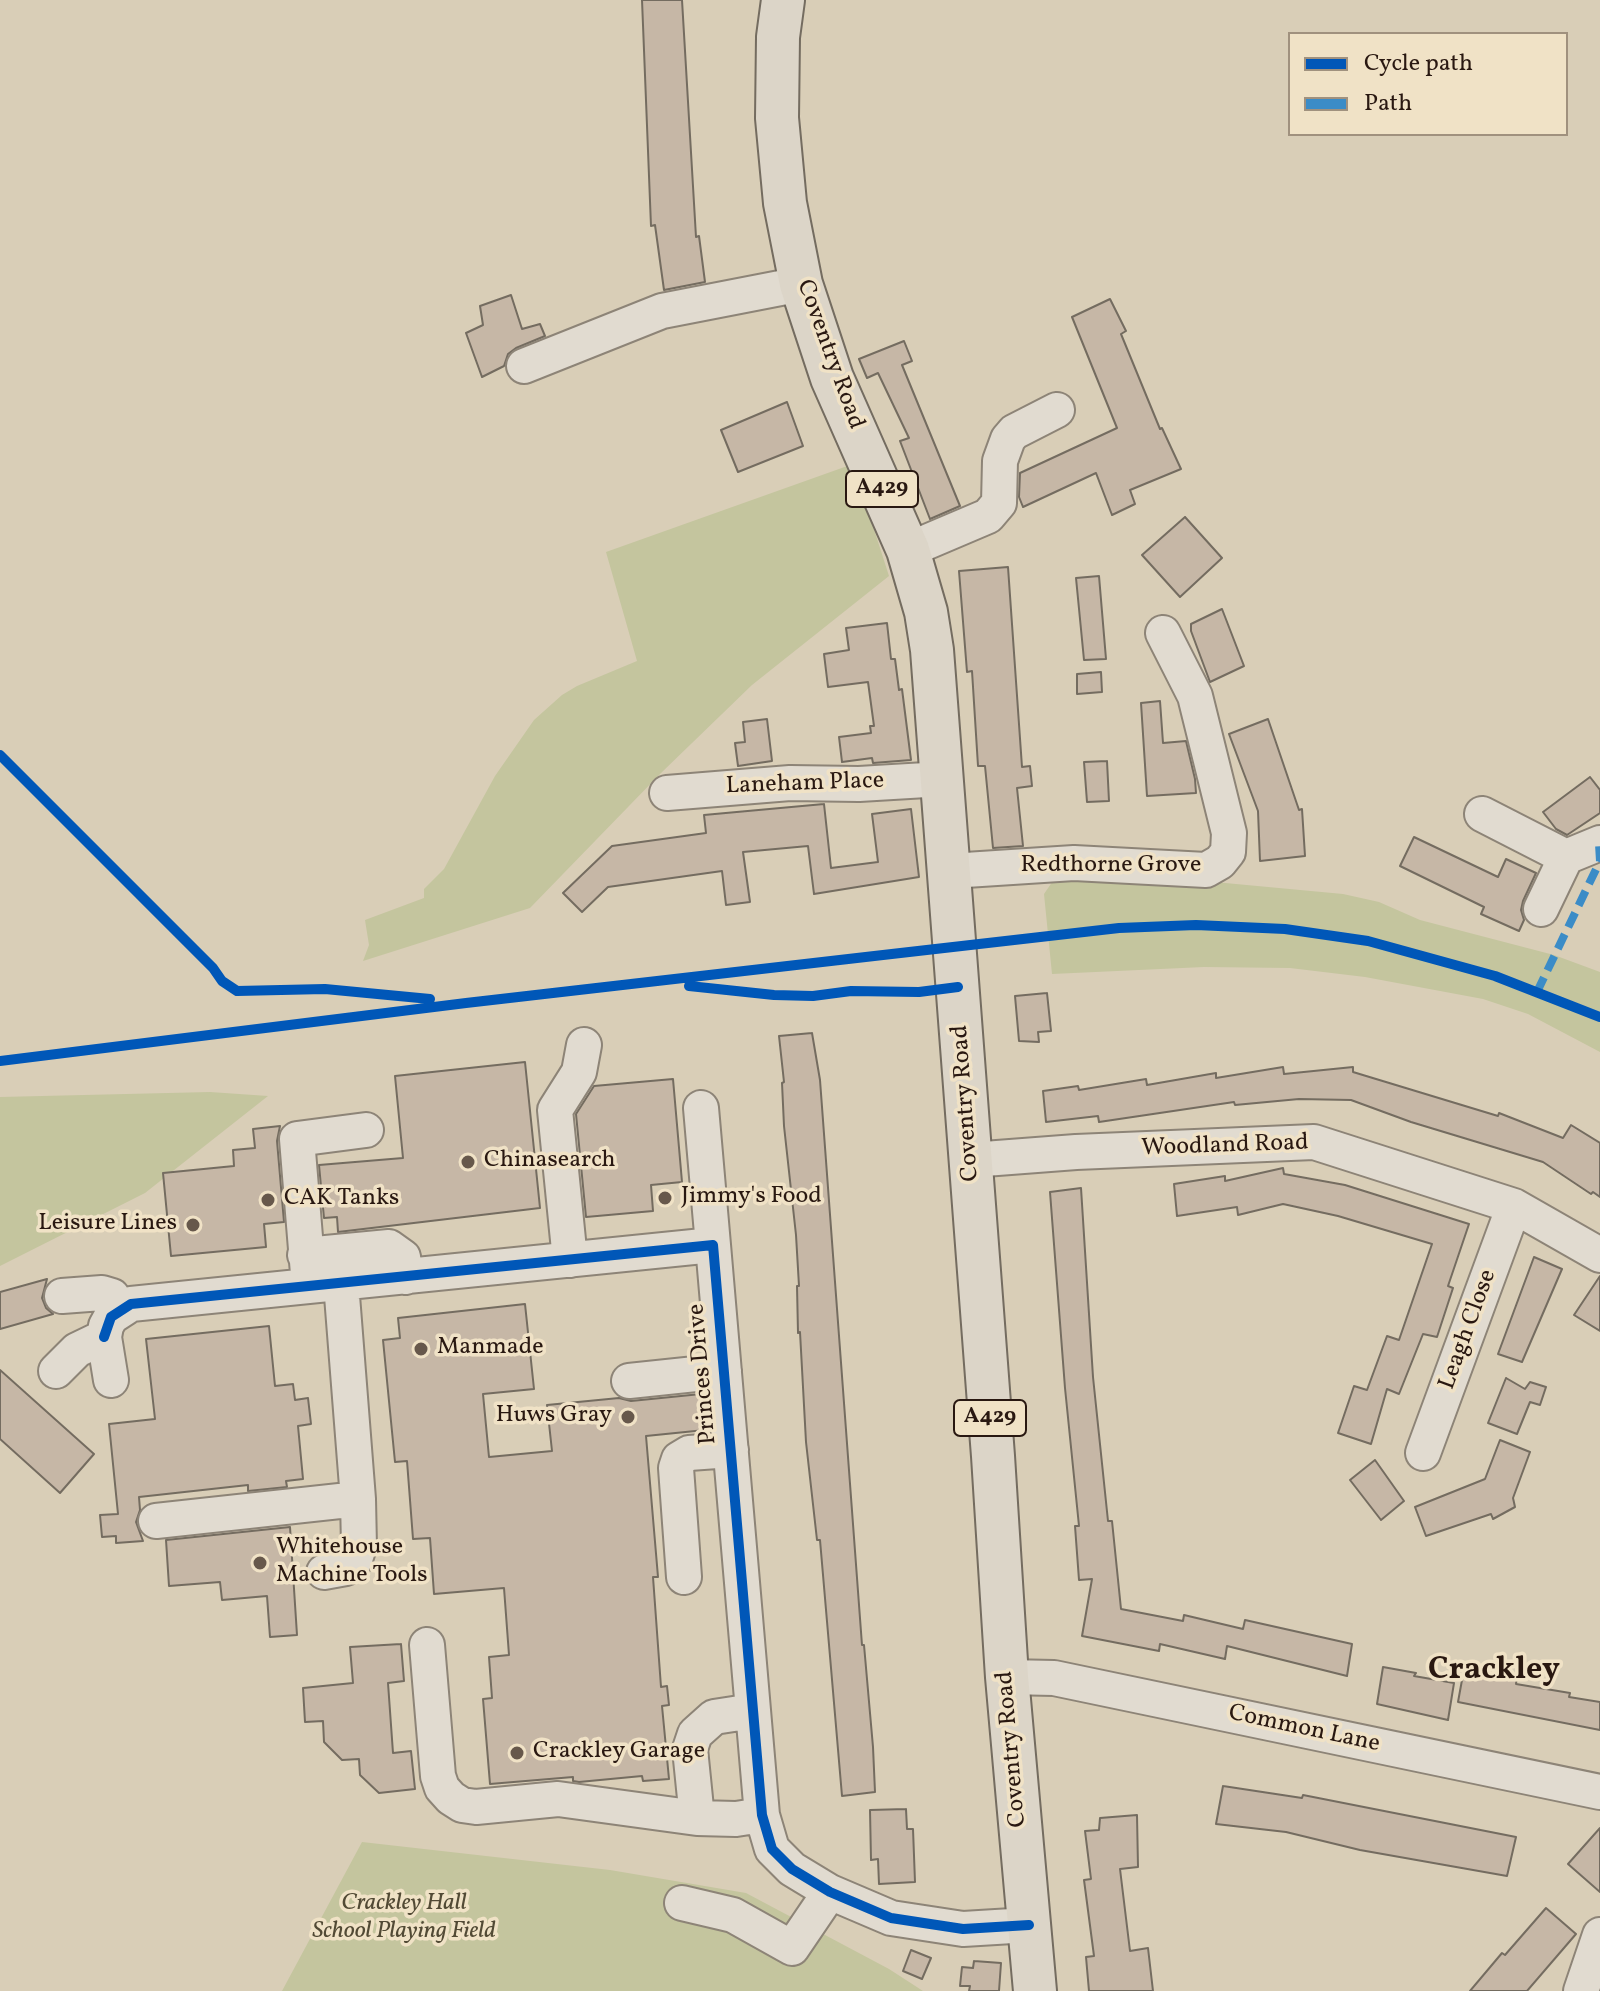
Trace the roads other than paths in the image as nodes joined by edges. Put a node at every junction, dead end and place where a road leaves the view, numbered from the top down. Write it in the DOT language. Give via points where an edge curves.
graph roads {
  1 [pos="783,0"];
  2 [pos="801,284"];
  3 [pos="524,366"];
  4 [pos="1057,410"];
  5 [pos="908,550"];
  6 [pos="1163,633"];
  7 [pos="943,779"];
  8 [pos="667,793"];
  9 [pos="1482,814"];
  10 [pos="1600,844"];
  11 [pos="1566,857"];
  12 [pos="950,871"];
  13 [pos="1541,909"];
  14 [pos="584,1045"];
  15 [pos="701,1108"];
  16 [pos="366,1130"];
  17 [pos="971,1160"];
  18 [pos="1514,1206"];
  19 [pos="713,1245"];
  20 [pos="1600,1255"];
  21 [pos="570,1260"];
  22 [pos="318,1275"];
  23 [pos="406,1277"];
  24 [pos="62,1296"];
  25 [pos="112,1323"];
  26 [pos="56,1371"];
  27 [pos="724,1371"];
  28 [pos="111,1380"];
  29 [pos="629,1381"];
  30 [pos="731,1450"];
  31 [pos="1423,1453"];
  32 [pos="358,1499"];
  33 [pos="156,1521"];
  34 [pos="324,1572"];
  35 [pos="684,1577"];
  36 [pos="427,1645"];
  37 [pos="1007,1677"];
  38 [pos="753,1711"];
  39 [pos="1600,1792"];
  40 [pos="762,1815"];
  41 [pos="697,1818"];
  42 [pos="830,1892"];
  43 [pos="682,1903"];
  44 [pos="1029,1925"];
  45 [pos="1600,1935"];
  46 [pos="1035,1991"];
  47 [pos="1569,1991"];
  48 [pos="1580,1991"];
  1 -- 2 [label="main road, Coventry Road / A429" via="777,118 785,203"];
  2 -- 3 [label="street" via="662,311"];
  2 -- 5 [label="main road, Coventry Road / A429" via="832,378"];
  4 -- 5 [label="street" via="1008,439 1000,461 999,503 988,516"];
  5 -- 7 [label="main road, Coventry Road / A429" via="932,650"];
  6 -- 12 [label="street, Redthorne Grove" via="1195,696 1229,833 1228,852 1220,862 1206,870 1074,863"];
  7 -- 8 [label="street, Laneham Place"];
  7 -- 12 [label="main road, Coventry Road / A429"];
  9 -- 11 [label="street"];
  10 -- 11 [label="street"];
  11 -- 13 [label="street"];
  12 -- 17 [label="main road, Coventry Road / A429"];
  14 -- 21 [label="street" via="579,1072 555,1110"];
  15 -- 19 [label="street, Princes Drive"];
  16 -- 22 [label="street" via="297,1139"];
  17 -- 18 [label="street, Woodland Road" via="1314,1142"];
  17 -- 37 [label="main road, Coventry Road / A429"];
  18 -- 20 [label="street, Woodland Road"];
  18 -- 31 [label="street, Leagh Close"];
  19 -- 21 [label="street"];
  19 -- 27 [label="street, Princes Drive"];
  21 -- 23 [label="street"];
  22 -- 23 [label="street"];
  22 -- 23 [label="street" via="389,1247 403,1257"];
  22 -- 25 [label="street" via="131,1304"];
  22 -- 32 [label="street"];
  24 -- 25 [label="street" via="112,1296"];
  25 -- 26 [label="street"];
  25 -- 28 [label="street"];
  27 -- 29 [label="street"];
  27 -- 30 [label="street, Princes Drive"];
  30 -- 35 [label="street" via="689,1453 679,1459"];
  30 -- 38 [label="street, Princes Drive"];
  32 -- 33 [label="street"];
  32 -- 34 [label="street" via="358,1554 346,1568"];
  36 -- 41 [label="street" via="436,1761 442,1788 451,1798 476,1807 558,1799"];
  37 -- 39 [label="street, Common Lane" via="1054,1678"];
  37 -- 44 [label="main road, Coventry Road / A429"];
  38 -- 40 [label="street, Princes Drive"];
  38 -- 41 [label="street" via="714,1717 695,1734 690,1749"];
  40 -- 41 [label="street"];
  40 -- 42 [label="street, Princes Drive" via="779,1859"];
  42 -- 43 [label="street" via="792,1948 733,1915"];
  42 -- 44 [label="street, Princes Drive" via="913,1923 963,1929"];
  44 -- 46 [label="main road, Coventry Road / A429"];
  45 -- 48 [label="street"];
  47 -- 48 [label="street"];
}
